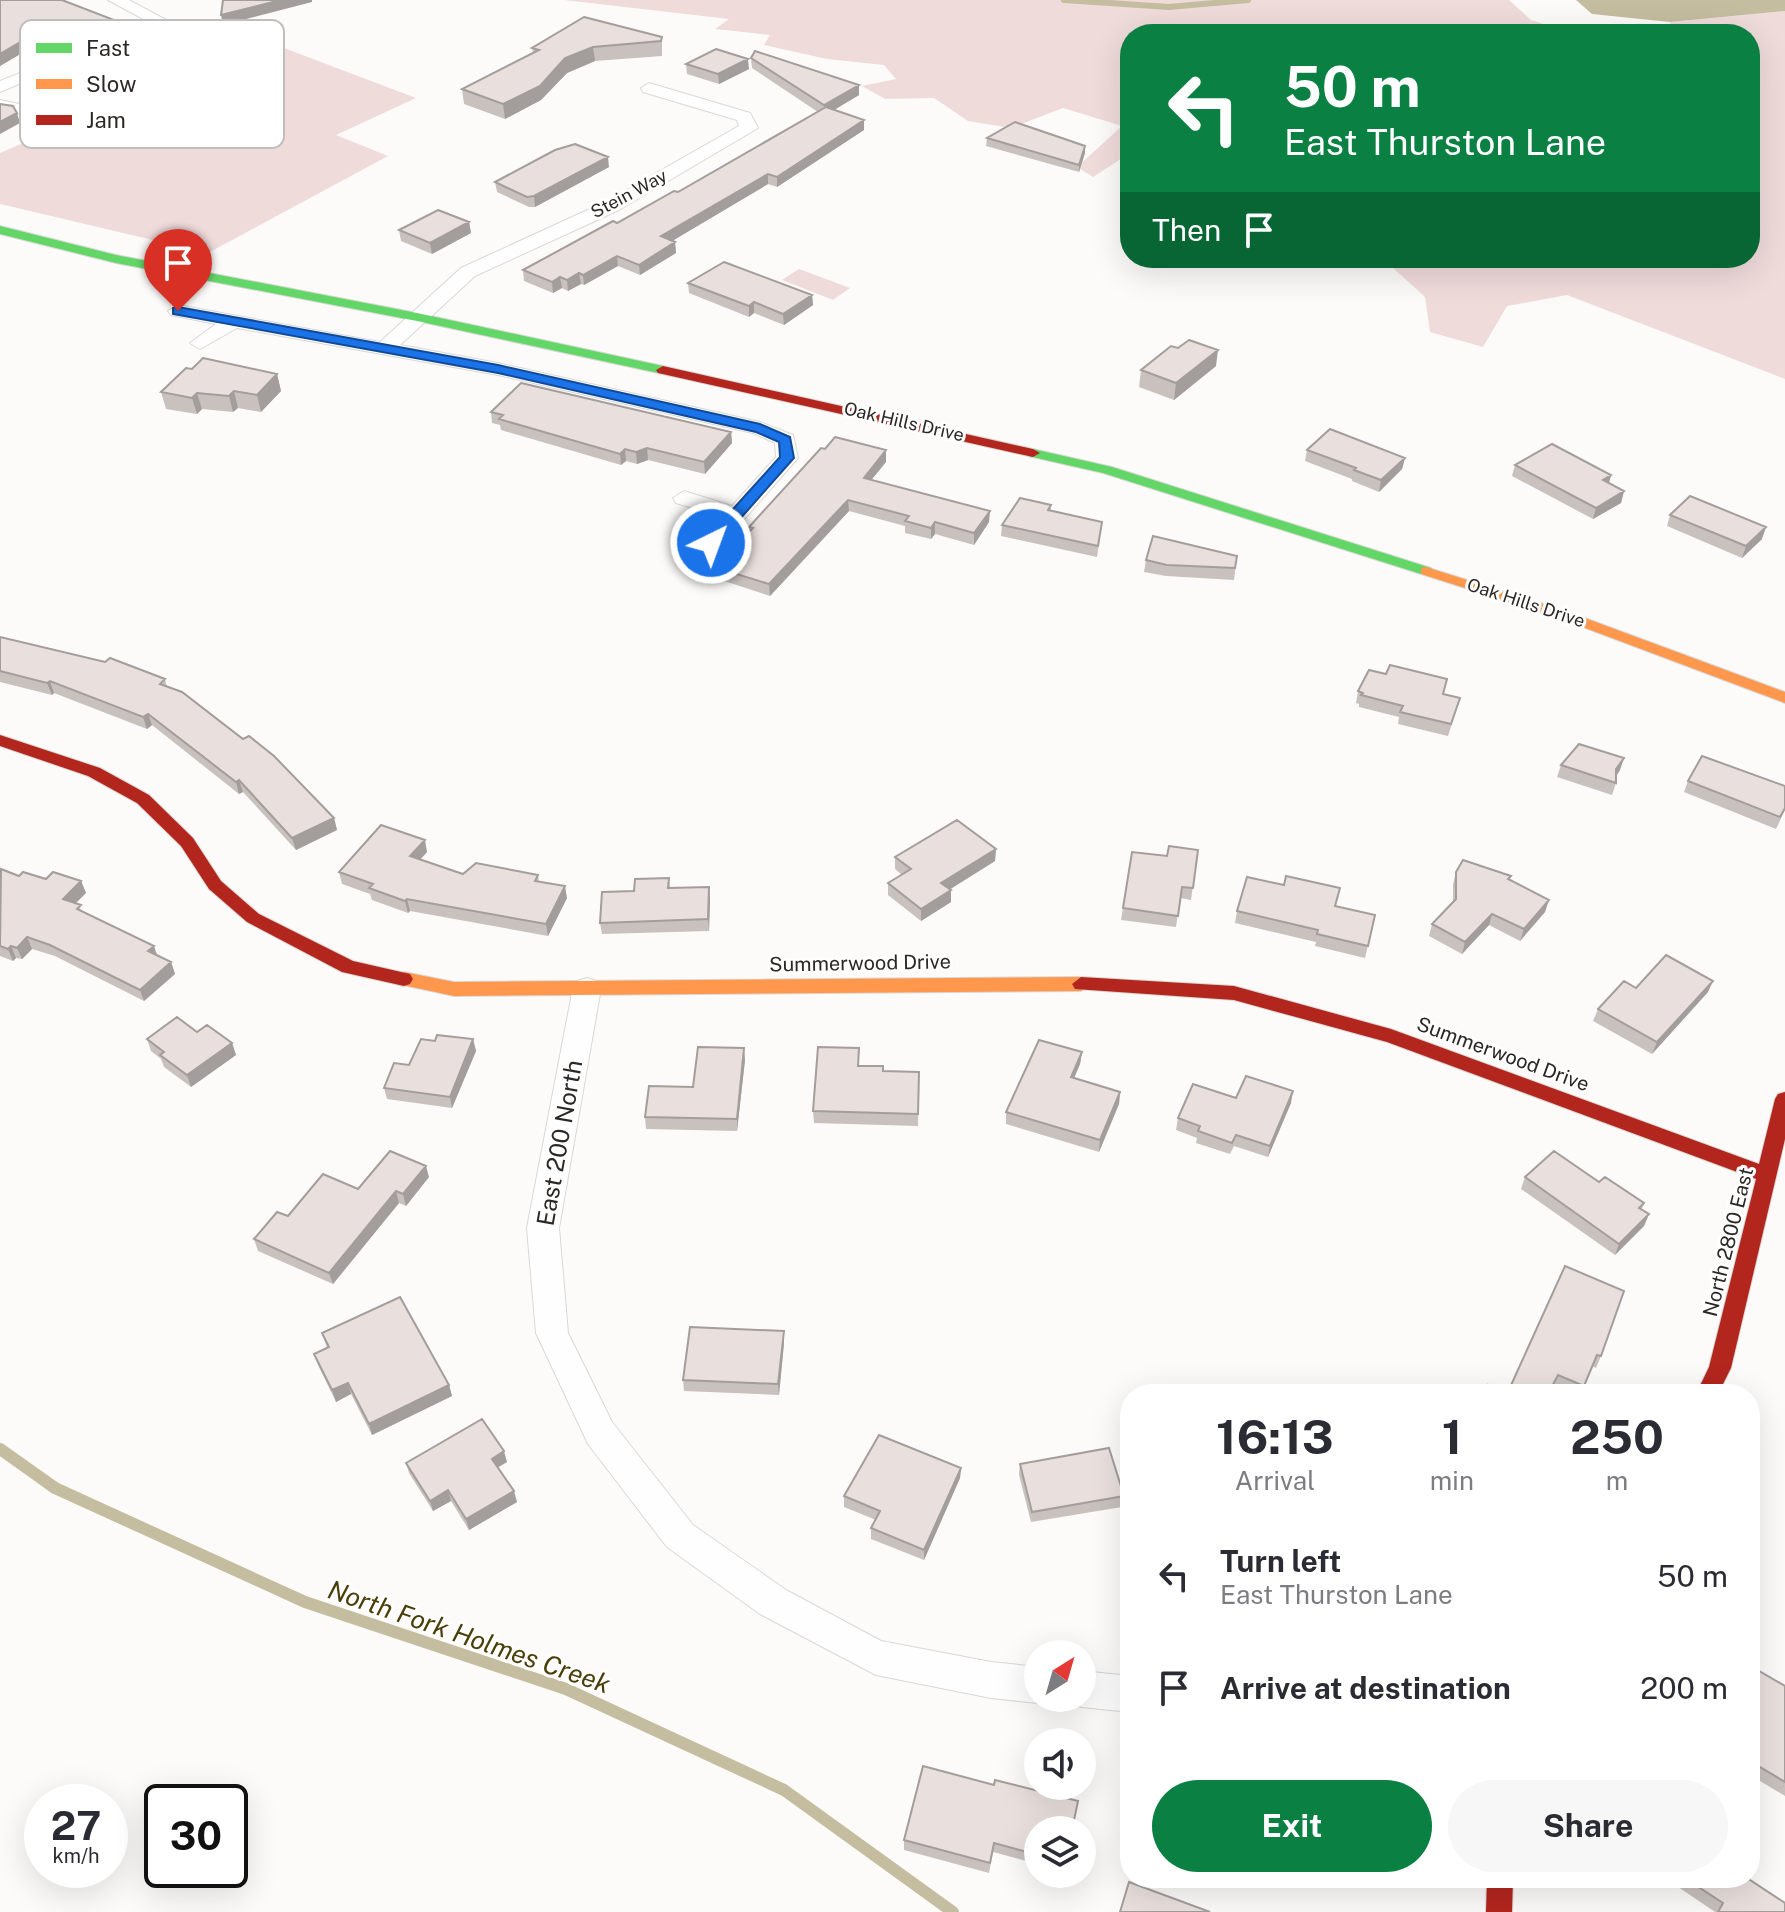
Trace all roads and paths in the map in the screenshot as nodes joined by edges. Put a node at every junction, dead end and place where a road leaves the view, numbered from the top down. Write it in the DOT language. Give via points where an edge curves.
graph roads {
  1 [pos="116,0"];
  2 [pos="158,20"];
  3 [pos="20,79"];
  4 [pos="0,87"];
  5 [pos="649,88"];
  6 [pos="0,105"];
  7 [pos="20,109"];
  8 [pos="0,230"];
  9 [pos="178,311"];
  10 [pos="417,317"];
  11 [pos="234,321"];
  12 [pos="200,343"];
  13 [pos="384,349"];
  14 [pos="684,498"];
  15 [pos="737,514"];
  16 [pos="711,543"];
  17 [pos="1785,698"];
  18 [pos="0,740"];
  19 [pos="587,988"];
  20 [pos="1785,1099"];
  21 [pos="1768,1175"];
  22 [pos="1712,1384"];
  23 [pos="1024,1684"];
  24 [pos="1096,1690"];
  25 [pos="1120,1693"];
  26 [pos="1500,1888"];
  27 [pos="1499,1912"];
  1 -- 2 [label="street"];
  3 -- 4 [label="street"];
  5 -- 10 [label="street, Stein Way" via="744,117 749,128 612,206 468,272"];
  6 -- 7 [label="street"];
  8 -- 10 [label="main road, Oak Hills Drive" via="116,259"];
  9 -- 11 [label="street"];
  10 -- 13 [label="street"];
  10 -- 17 [label="main road, Oak Hills Drive" via="1107,470 1561,614"];
  11 -- 12 [label="street"];
  11 -- 13 [label="street"];
  13 -- 15 [label="street" via="575,386 760,428 785,440 787,458"];
  14 -- 15 [label="street"];
  15 -- 16 [label="street"];
  18 -- 19 [label="main road, Summerwood Drive" via="94,772 143,799 187,842 215,885 253,918 348,967 454,989"];
  19 -- 21 [label="main road, Summerwood Drive" via="1062,983 1234,993 1391,1036"];
  19 -- 23 [label="street, East 200 North" via="543,1228 552,1333 600,1433 680,1536 773,1602 876,1657"];
  20 -- 21 [label="main road, North 2800 East"];
  21 -- 22 [label="main road, North 2800 East"];
  24 -- 25 [label="street"];
  26 -- 27 [label="main road"];
}
